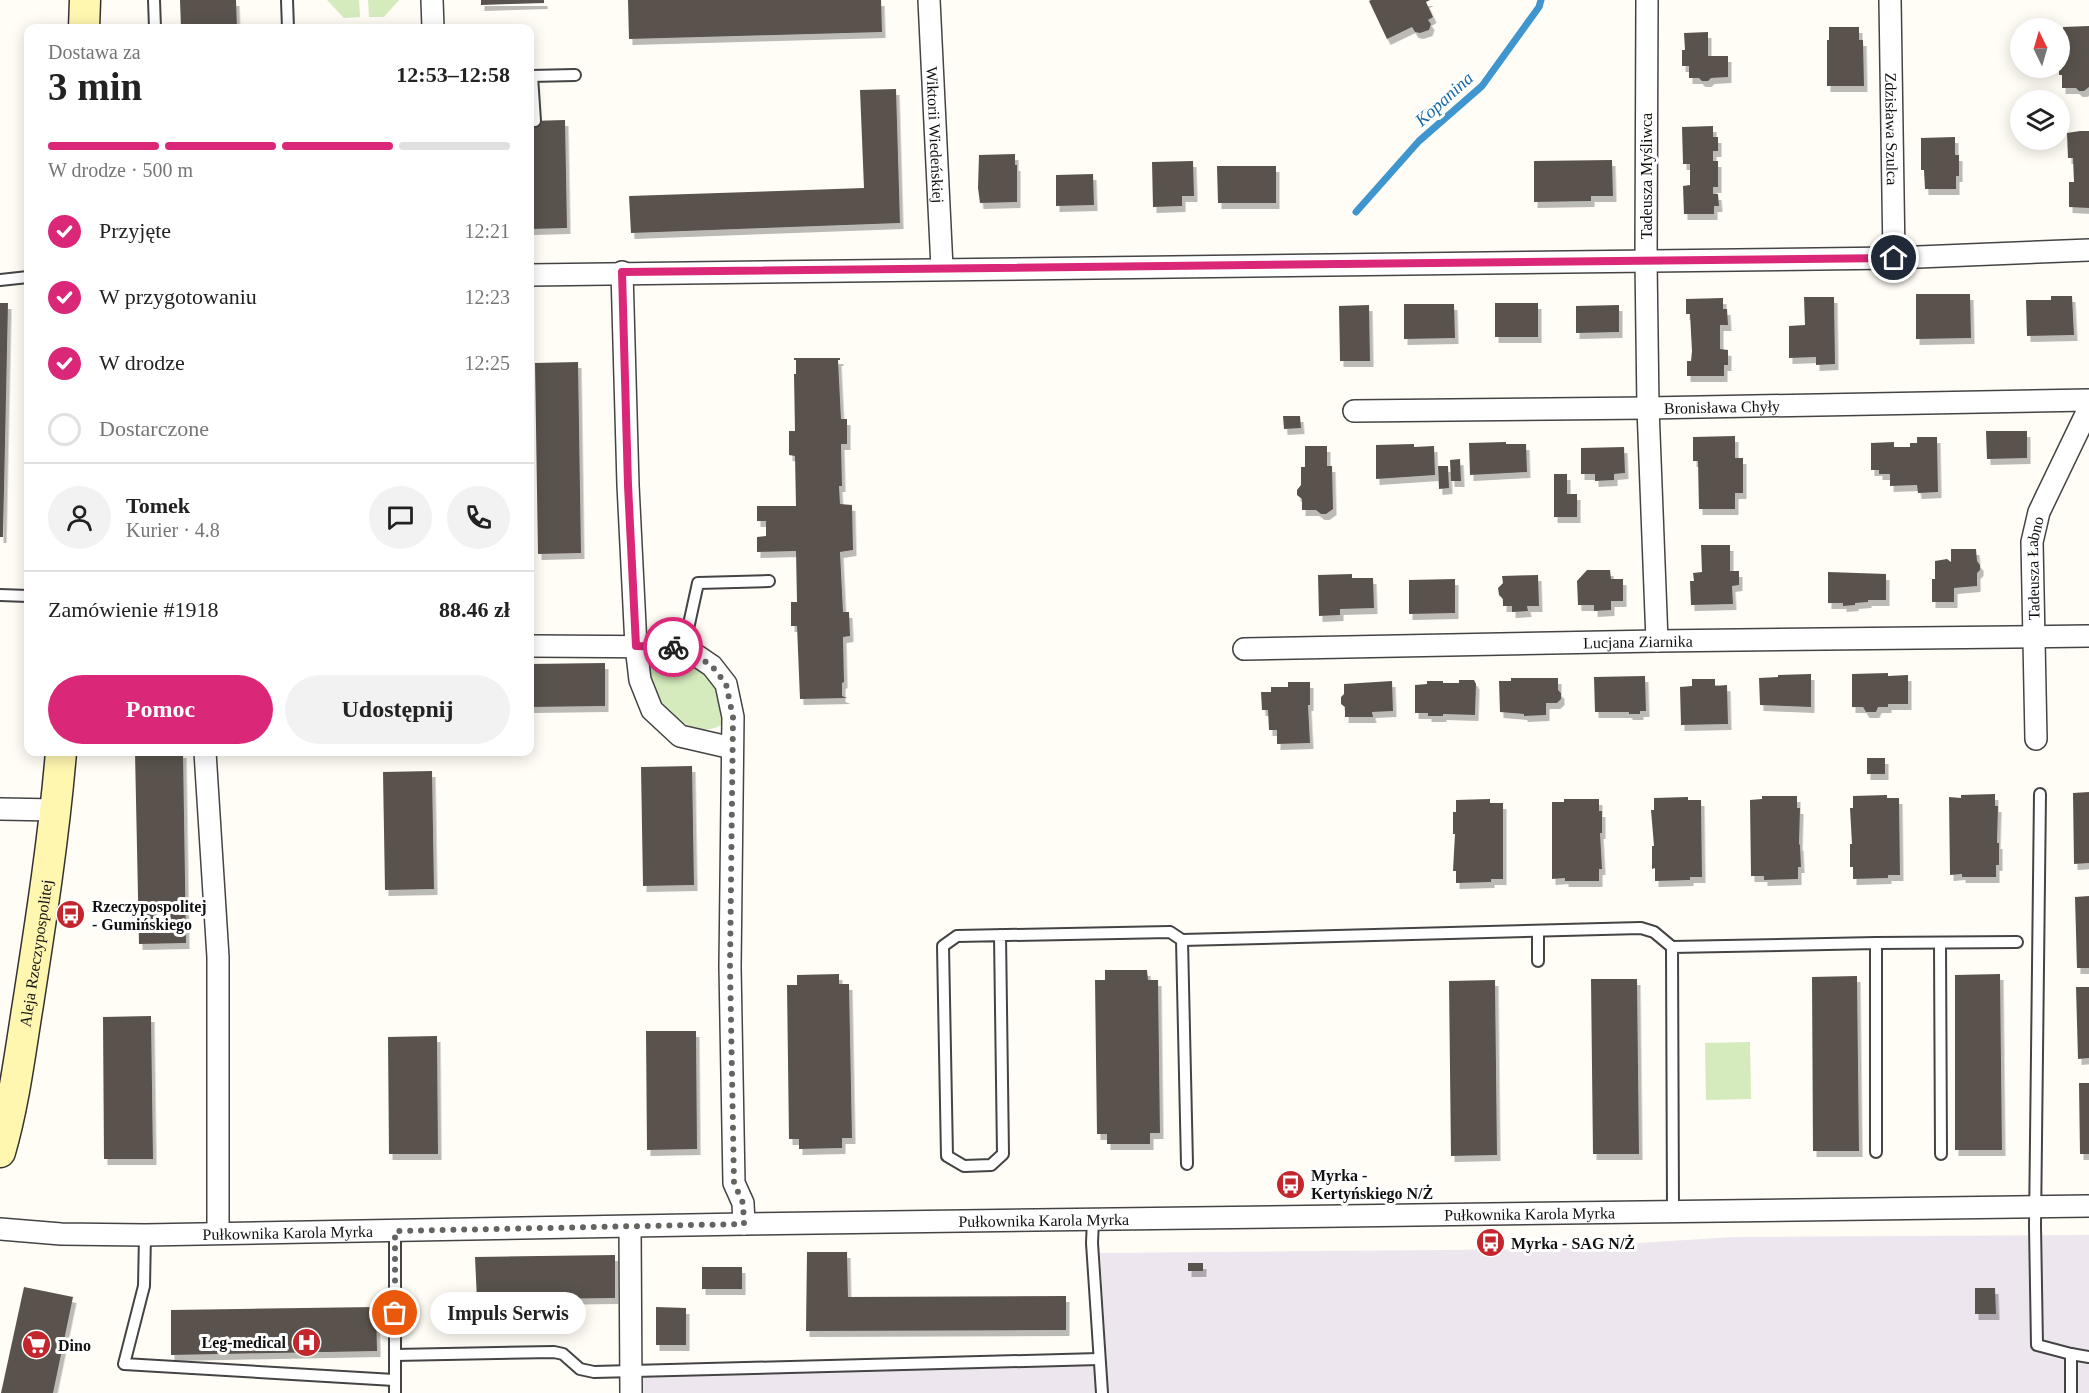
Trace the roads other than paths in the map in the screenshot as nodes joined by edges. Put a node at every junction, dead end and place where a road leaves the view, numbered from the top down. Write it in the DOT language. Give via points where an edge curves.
graph roads {
  1 [pos="85,0"];
  2 [pos="154,0"];
  3 [pos="287,0"];
  4 [pos="432,0"];
  5 [pos="929,0"];
  6 [pos="1647,0"];
  7 [pos="1890,0"];
  8 [pos="84,24"];
  9 [pos="155,24"];
  10 [pos="288,24"];
  11 [pos="433,24"];
  12 [pos="575,75"];
  13 [pos="534,76"];
  14 [pos="534,110"];
  15 [pos="535,121"];
  16 [pos="2089,250"];
  17 [pos="1894,258"];
  18 [pos="1646,261"];
  19 [pos="942,268"];
  20 [pos="622,272"];
  21 [pos="534,274"];
  22 [pos="24,277"];
  23 [pos="0,280"];
  24 [pos="2089,400"];
  25 [pos="1648,408"];
  26 [pos="2089,408"];
  27 [pos="1354,411"];
  28 [pos="769,581"];
  29 [pos="0,594"];
  30 [pos="24,596"];
  31 [pos="2034,636"];
  32 [pos="2089,636"];
  33 [pos="1657,641"];
  34 [pos="534,646"];
  35 [pos="636,646"];
  36 [pos="684,647"];
  37 [pos="1244,649"];
  38 [pos="2036,739"];
  39 [pos="732,748"];
  40 [pos="61,756"];
  41 [pos="205,756"];
  42 [pos="2040,794"];
  43 [pos="0,809"];
  44 [pos="57,810"];
  45 [pos="1538,932"];
  46 [pos="1000,935"];
  47 [pos="1182,940"];
  48 [pos="2017,942"];
  49 [pos="1940,943"];
  50 [pos="1876,944"];
  51 [pos="1672,947"];
  52 [pos="1538,961"];
  53 [pos="0,1152"];
  54 [pos="1876,1152"];
  55 [pos="1941,1154"];
  56 [pos="1187,1164"];
  57 [pos="2037,1206"];
  58 [pos="2089,1206"];
  59 [pos="1673,1211"];
  60 [pos="1093,1219"];
  61 [pos="744,1224"];
  62 [pos="630,1227"];
  63 [pos="0,1228"];
  64 [pos="395,1231"];
  65 [pos="218,1233"];
  66 [pos="145,1235"];
  67 [pos="2071,1354"];
  68 [pos="395,1355"];
  69 [pos="2089,1357"];
  70 [pos="1099,1359"];
  71 [pos="632,1370"];
  72 [pos="394,1380"];
  73 [pos="395,1393"];
  74 [pos="631,1393"];
  75 [pos="1102,1393"];
  76 [pos="2071,1393"];
  1 -- 8 [label="street"];
  2 -- 9 [label="lane"];
  3 -- 10 [label="lane"];
  4 -- 11 [label="street"];
  5 -- 19 [label="street, Wiktorii Wiedeńskiej"];
  6 -- 18 [label="street, Tadeusza Myśliwca"];
  7 -- 17 [label="street, Zdzisława Szulca"];
  12 -- 13 [label="lane"];
  14 -- 15 [label="lane"];
  16 -- 17 [label="street"];
  17 -- 18 [label="street"];
  18 -- 19 [label="street"];
  18 -- 25 [label="street, Tadeusza Myśliwca"];
  19 -- 20 [label="street"];
  20 -- 21 [label="street"];
  20 -- 35 [label="street"];
  22 -- 23 [label="lane"];
  24 -- 25 [label="street, Bronisława Chyły"];
  25 -- 27 [label="street, Bronisława Chyły"];
  25 -- 33 [label="street, Tadeusza Myśliwca"];
  26 -- 31 [label="street, Tadeusza Łabno" via="2039,512 2032,542"];
  28 -- 36 [label="lane" via="698,583"];
  29 -- 30 [label="lane"];
  31 -- 32 [label="street, Lucjana Ziarnika"];
  31 -- 33 [label="street, Lucjana Ziarnika"];
  31 -- 38 [label="street, Tadeusza Łabno"];
  33 -- 37 [label="street, Lucjana Ziarnika"];
  34 -- 35 [label="street"];
  35 -- 36 [label="street"];
  35 -- 39 [label="street" via="640,680 652,710 680,736"];
  36 -- 39 [label="street" via="712,666 726,684 733,717"];
  39 -- 61 [label="street" via="730,966 734,1183 743,1203"];
  40 -- 44 [label="street, Aleja Rzeczypospolitej"];
  41 -- 65 [label="street" via="218,957"];
  42 -- 57 [label="lane"];
  43 -- 44 [label="street"];
  44 -- 53 [label="street, Aleja Rzeczypospolitej" via="16,1078"];
  45 -- 47 [label="lane"];
  45 -- 51 [label="lane" via="1641,928 1654,932"];
  45 -- 52 [label="lane"];
  46 -- 46 [label="lane" via="1003,1154 991,1166 964,1166 947,1156 943,946 957,936"];
  46 -- 47 [label="lane" via="1170,932"];
  47 -- 56 [label="lane"];
  48 -- 49 [label="lane"];
  49 -- 50 [label="lane"];
  49 -- 55 [label="lane"];
  50 -- 51 [label="lane"];
  50 -- 54 [label="lane"];
  51 -- 59 [label="lane"];
  57 -- 58 [label="street, Pułkownika Karola Myrka"];
  57 -- 59 [label="street, Pułkownika Karola Myrka"];
  57 -- 67 [label="lane" via="2037,1345"];
  59 -- 60 [label="street, Pułkownika Karola Myrka"];
  60 -- 61 [label="street, Pułkownika Karola Myrka"];
  60 -- 70 [label="lane"];
  61 -- 62 [label="street, Pułkownika Karola Myrka"];
  62 -- 64 [label="street, Pułkownika Karola Myrka"];
  62 -- 71 [label="street"];
  63 -- 66 [label="street, Pułkownika Karola Myrka" via="61,1234"];
  64 -- 65 [label="street, Pułkownika Karola Myrka"];
  64 -- 68 [label="lane"];
  65 -- 66 [label="street, Pułkownika Karola Myrka"];
  66 -- 72 [label="lane" via="144,1286 124,1364"];
  67 -- 69 [label="lane"];
  67 -- 76 [label="lane"];
  68 -- 71 [label="lane" via="554,1352 563,1354 580,1369"];
  68 -- 72 [label="lane"];
  70 -- 71 [label="lane"];
  70 -- 75 [label="lane"];
  71 -- 74 [label="street"];
  72 -- 73 [label="lane"];
}
